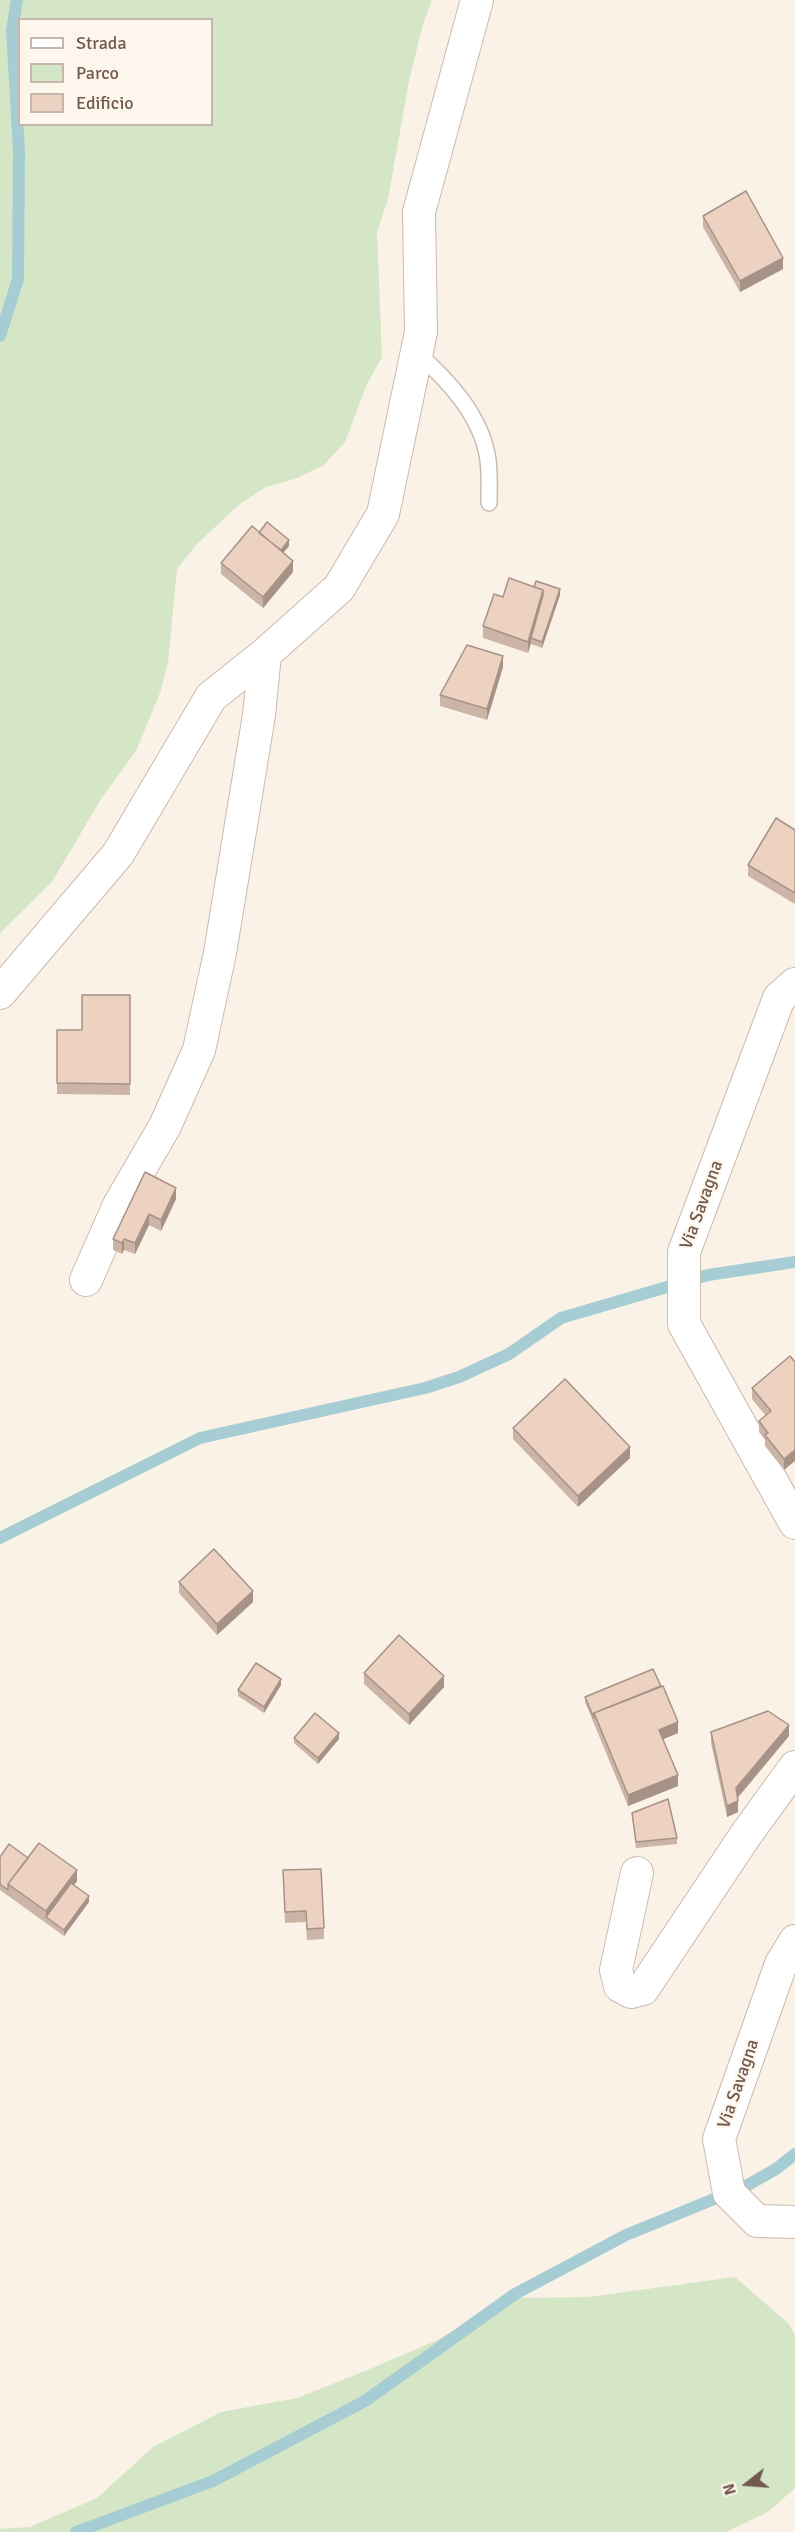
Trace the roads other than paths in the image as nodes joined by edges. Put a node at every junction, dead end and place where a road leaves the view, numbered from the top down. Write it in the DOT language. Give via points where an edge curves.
graph roads {
  1 [pos="477,0"];
  2 [pos="416,352"];
  3 [pos="489,503"];
  4 [pos="265,654"];
  5 [pos="795,984"];
  6 [pos="0,993"];
  7 [pos="86,1280"];
  8 [pos="795,1523"];
  9 [pos="795,1767"];
  10 [pos="637,1873"];
  11 [pos="795,1941"];
  12 [pos="795,2222"];
  1 -- 2 [label="street" via="419,212 421,332"];
  2 -- 3 [label="lane" via="447,379 476,423 488,459"];
  2 -- 4 [label="street" via="383,514 339,588"];
  4 -- 6 [label="street" via="211,697 118,854"];
  4 -- 7 [label="street" via="259,715 222,941 199,1050 165,1126 119,1205"];
  5 -- 8 [label="street, Via Savagna" via="779,998 684,1252 684,1324"];
  9 -- 10 [label="street" via="644,1989 632,1992 620,1986 616,1970"];
  11 -- 12 [label="street, Via Savagna" via="781,1964 719,2139 729,2193 757,2221"];
}
